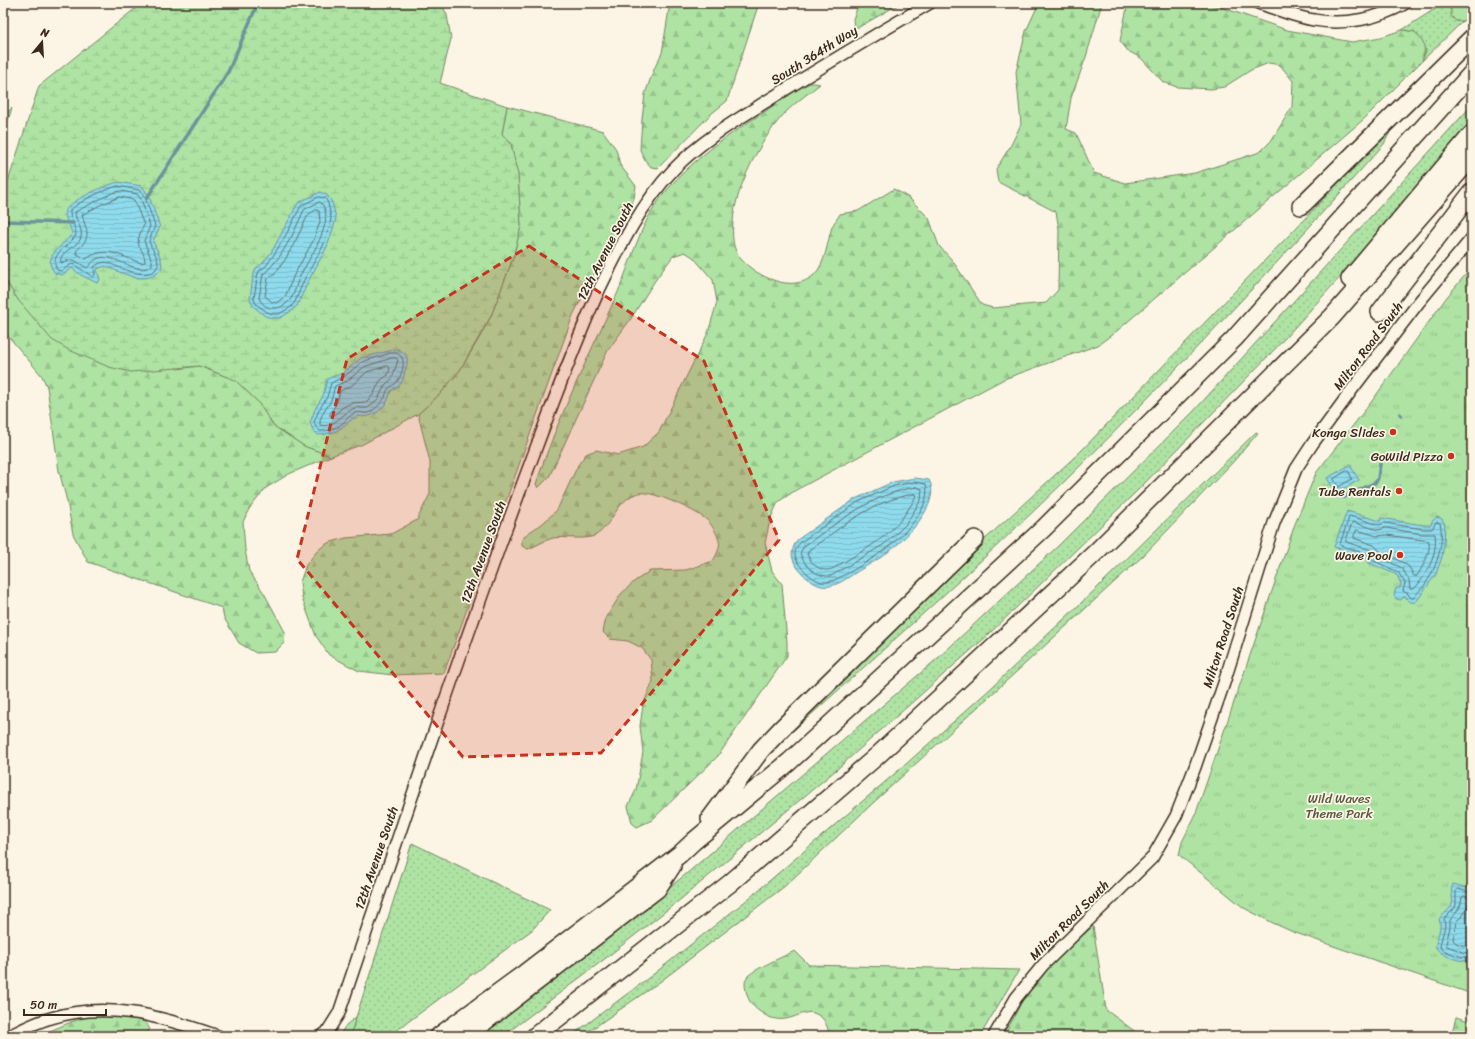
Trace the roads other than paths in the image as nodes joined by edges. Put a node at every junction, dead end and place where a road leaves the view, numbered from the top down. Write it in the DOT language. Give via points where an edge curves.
graph roads {
  1 [pos="930,3"];
  2 [pos="1258,3"];
  3 [pos="1406,3"];
  4 [pos="1472,38"];
  5 [pos="1472,74"];
  6 [pos="714,134"];
  7 [pos="1472,134"];
  8 [pos="1472,157"];
  9 [pos="1472,192"];
  10 [pos="1301,206"];
  11 [pos="1472,238"];
  12 [pos="1339,309"];
  13 [pos="1380,312"];
  14 [pos="975,539"];
  15 [pos="694,841"];
  16 [pos="680,854"];
  17 [pos="9,1036"];
  18 [pos="218,1036"];
  19 [pos="322,1036"];
  20 [pos="439,1036"];
  21 [pos="466,1036"];
  22 [pos="534,1036"];
  23 [pos="994,1036"];
  1 -- 6 [label="street, South 364th Way" via="835,57"];
  2 -- 3 [label="street" via="1315,20 1353,21 1386,13"];
  4 -- 10 [label="highway"];
  5 -- 15 [label="highway" via="1234,339 1043,529 789,762"];
  6 -- 19 [label="street, 12th Avenue South" via="675,168 638,213 586,319 493,562 339,1013"];
  7 -- 12 [label="highway" via="1348,281"];
  8 -- 12 [label="highway"];
  9 -- 13 [label="highway"];
  11 -- 23 [label="street, Milton Road South" via="1354,387 1296,469 1274,523 1195,767 1176,816 1162,842 1152,858 1043,965 1016,998"];
  12 -- 22 [label="highway" via="1094,554 876,756 729,884"];
  14 -- 15 [label="highway" via="820,689 761,750"];
  15 -- 16 [label="highway"];
  16 -- 20 [label="highway"];
  16 -- 21 [label="highway" via="657,889"];
  17 -- 18 [label="street" via="52,1017 87,1010 124,1010 158,1016"];
}
